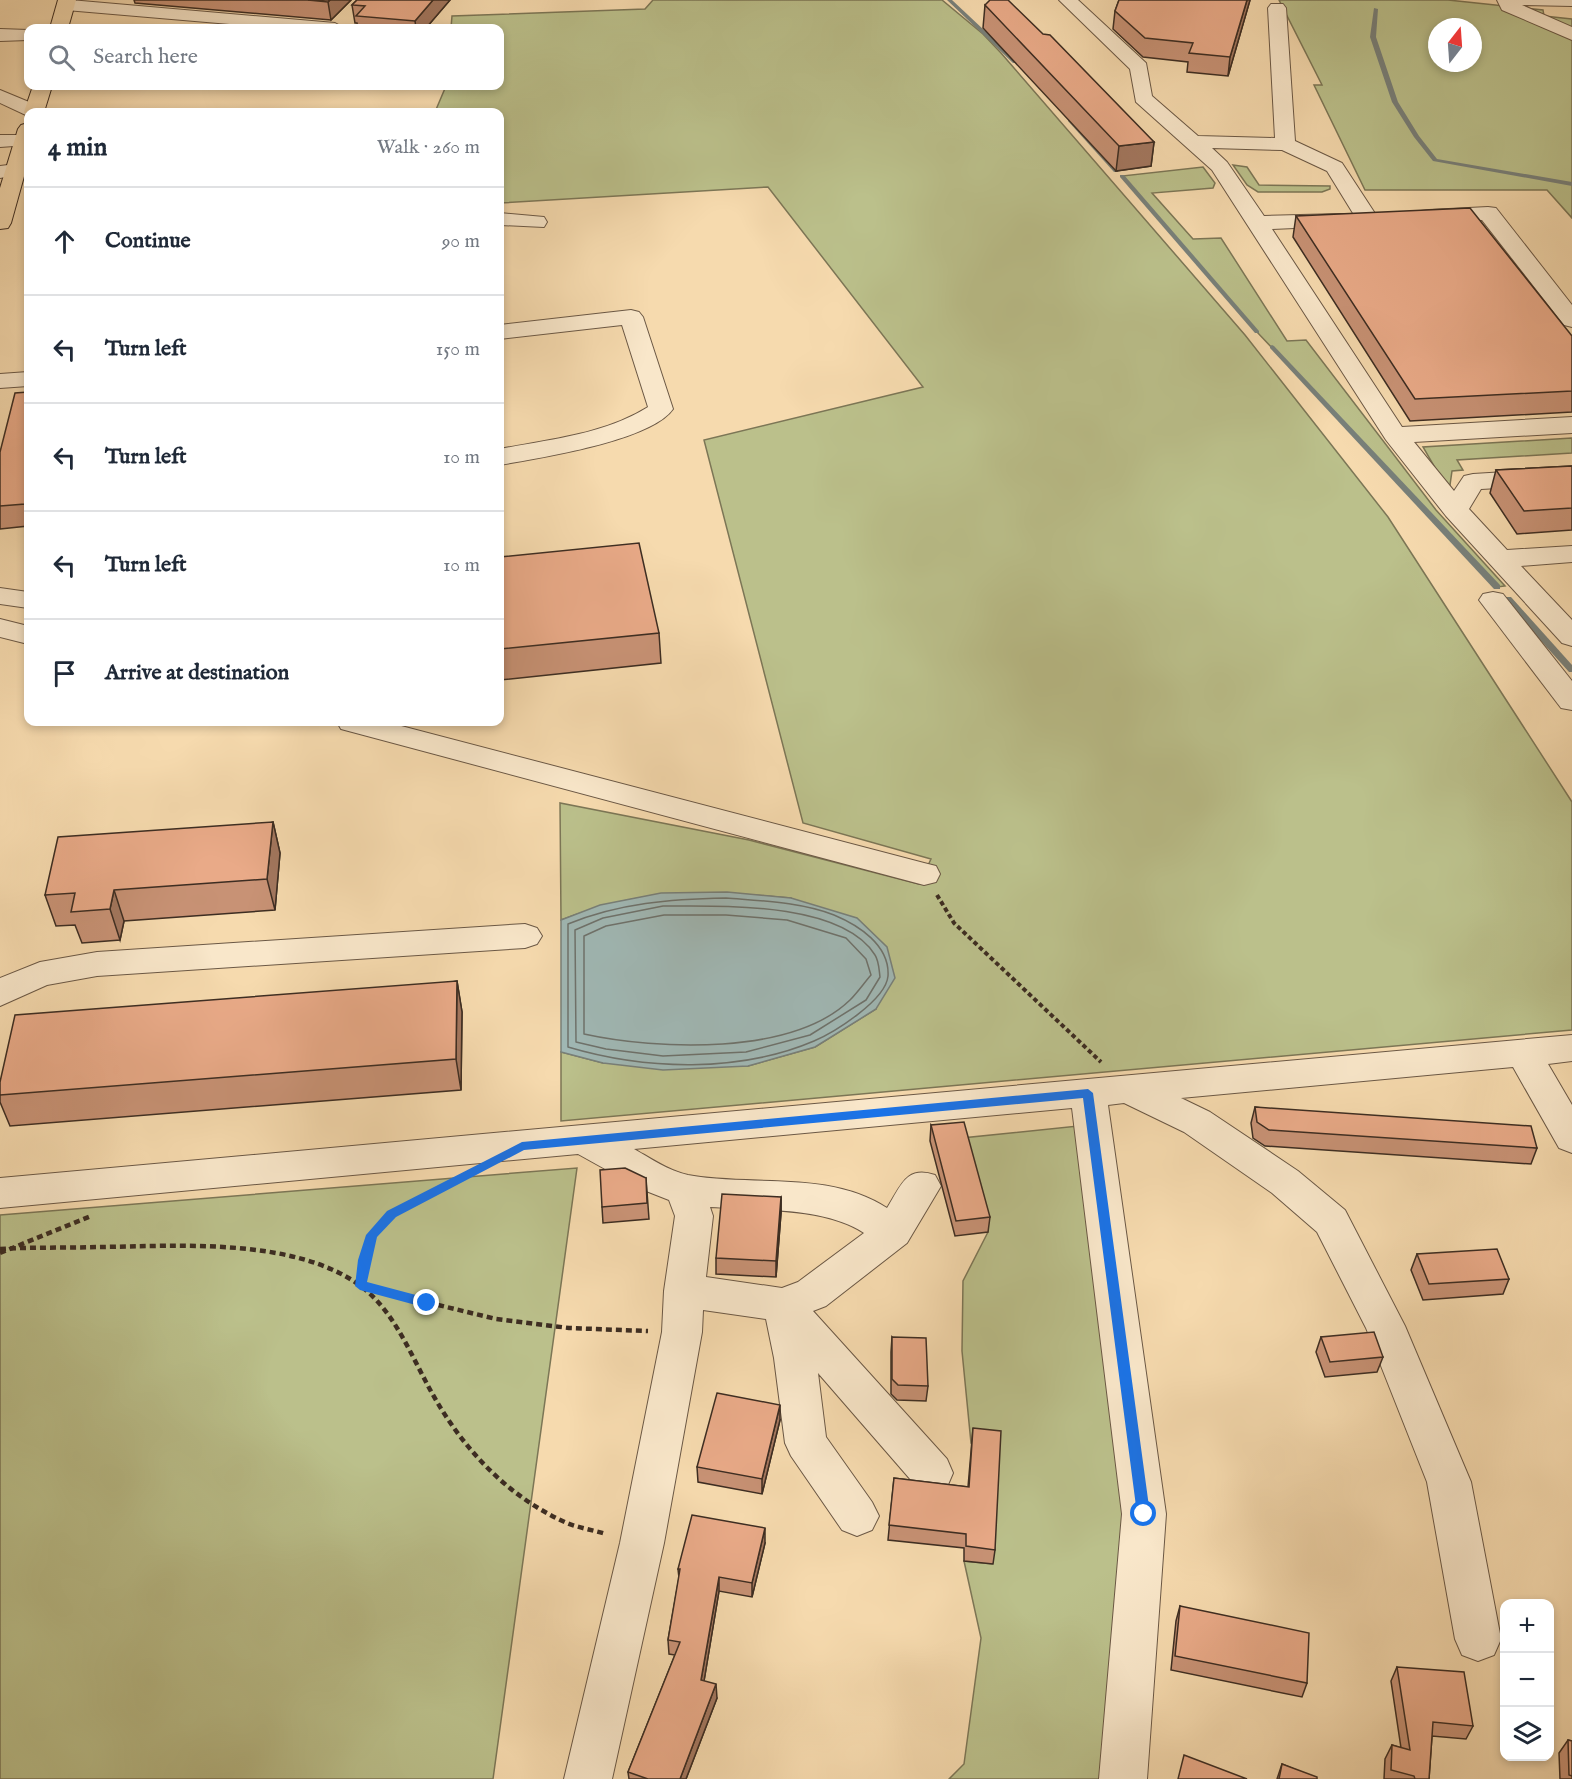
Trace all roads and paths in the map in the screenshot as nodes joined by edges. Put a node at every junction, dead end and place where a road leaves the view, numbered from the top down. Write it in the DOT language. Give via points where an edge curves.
graph roads {
  1 [pos="1068,0"];
  2 [pos="1506,0"];
  3 [pos="1516,0"];
  4 [pos="1572,1"];
  5 [pos="67,3"];
  6 [pos="1550,3"];
  7 [pos="1277,8"];
  8 [pos="1572,9"];
  9 [pos="351,14"];
  10 [pos="60,24"];
  11 [pos="293,24"];
  12 [pos="340,24"];
  13 [pos="1572,34"];
  14 [pos="0,35"];
  15 [pos="24,35"];
  16 [pos="41,90"];
  17 [pos="0,96"];
  18 [pos="36,108"];
  19 [pos="24,126"];
  20 [pos="24,134"];
  21 [pos="0,141"];
  22 [pos="24,141"];
  23 [pos="1194,142"];
  24 [pos="1285,144"];
  25 [pos="8,171"];
  26 [pos="4,196"];
  27 [pos="1411,216"];
  28 [pos="1367,218"];
  29 [pos="1389,218"];
  30 [pos="504,219"];
  31 [pos="536,222"];
  32 [pos="0,223"];
  33 [pos="1259,223"];
  34 [pos="1572,320"];
  35 [pos="504,332"];
  36 [pos="24,379"];
  37 [pos="0,381"];
  38 [pos="1572,425"];
  39 [pos="1395,435"];
  40 [pos="504,456"];
  41 [pos="1572,476"];
  42 [pos="1455,510"];
  43 [pos="1572,554"];
  44 [pos="1499,559"];
  45 [pos="0,596"];
  46 [pos="24,599"];
  47 [pos="1493,600"];
  48 [pos="0,628"];
  49 [pos="1568,630"];
  50 [pos="24,634"];
  51 [pos="1572,701"];
  52 [pos="367,726"];
  53 [pos="924,874"];
  54 [pos="525,936"];
  55 [pos="0,993"];
  56 [pos="1572,1048"];
  57 [pos="1523,1053"];
  58 [pos="1130,1089"];
  59 [pos="1088,1093"];
  60 [pos="1572,1138"];
  61 [pos="584,1140"];
  62 [pos="460,1179"];
  63 [pos="922,1186"];
  64 [pos="685,1190"];
  65 [pos="0,1193"];
  66 [pos="893,1232"];
  67 [pos="0,1248"];
  68 [pos="8,1248"];
  69 [pos="0,1253"];
  70 [pos="360,1286"];
  71 [pos="684,1291"];
  72 [pos="783,1305"];
  73 [pos="682,1332"];
  74 [pos="932,1473"];
  75 [pos="857,1516"];
  76 [pos="642,1543"];
  77 [pos="1478,1639"];
  78 [pos="588,1779"];
  79 [pos="1123,1779"];
  1 -- 23 [label="street" via="1139,67 1143,98"];
  2 -- 13 [label="street" via="1508,6"];
  3 -- 6 [label="street"];
  4 -- 6 [label="street"];
  5 -- 10 [label="main road"];
  5 -- 11 [label="street"];
  6 -- 8 [label="street"];
  7 -- 24 [label="street"];
  9 -- 12 [label="street"];
  14 -- 15 [label="street"];
  16 -- 18 [label="main road"];
  17 -- 19 [label="street"];
  20 -- 21 [label="street"];
  22 -- 25 [label="main road"];
  23 -- 24 [label="street"];
  23 -- 33 [label="street" via="1220,166"];
  24 -- 28 [label="street" via="1335,167"];
  25 -- 26 [label="main road"];
  26 -- 32 [label="main road"];
  27 -- 34 [label="street" via="1488,213"];
  28 -- 29 [label="street"];
  28 -- 33 [label="street"];
  30 -- 31 [label="street"];
  33 -- 39 [label="street"];
  35 -- 40 [label="street" via="631,317 661,409 647,420 624,428"];
  36 -- 37 [label="street"];
  38 -- 39 [label="street"];
  39 -- 42 [label="street"];
  41 -- 42 [label="street" via="1473,482"];
  42 -- 44 [label="street"];
  43 -- 44 [label="street"];
  44 -- 49 [label="street"];
  45 -- 46 [label="street"];
  47 -- 51 [label="street"];
  48 -- 50 [label="street"];
  52 -- 53 [label="street"];
  53 -- 58 [label="path" via="954,923"];
  54 -- 55 [label="street" via="96,964 40,974"];
  56 -- 57 [label="street"];
  57 -- 58 [label="street"];
  57 -- 60 [label="street"];
  58 -- 59 [label="street"];
  58 -- 77 [label="street" via="1197,1122 1285,1182 1331,1221 1385,1326 1449,1482"];
  59 -- 61 [label="street"];
  59 -- 79 [label="street" via="1144,1514"];
  61 -- 64 [label="street"];
  61 -- 65 [label="street"];
  62 -- 70 [label="path" via="392,1214 372,1235"];
  63 -- 66 [label="street"];
  64 -- 66 [label="street" via="802,1198 860,1210"];
  64 -- 71 [label="street" via="694,1216"];
  66 -- 72 [label="street" via="812,1294"];
  67 -- 68 [label="path"];
  68 -- 69 [label="path"];
  68 -- 70 [label="path" via="184,1247 260,1251 313,1264"];
  70 -- 73 [label="path" via="514,1322"];
  70 -- 76 [label="path" via="382,1307 399,1332 460,1438 507,1485 568,1524"];
  71 -- 72 [label="street"];
  71 -- 73 [label="street"];
  72 -- 74 [label="street"];
  72 -- 75 [label="street" via="795,1358 806,1443"];
  73 -- 76 [label="street"];
  76 -- 78 [label="street"];
}
